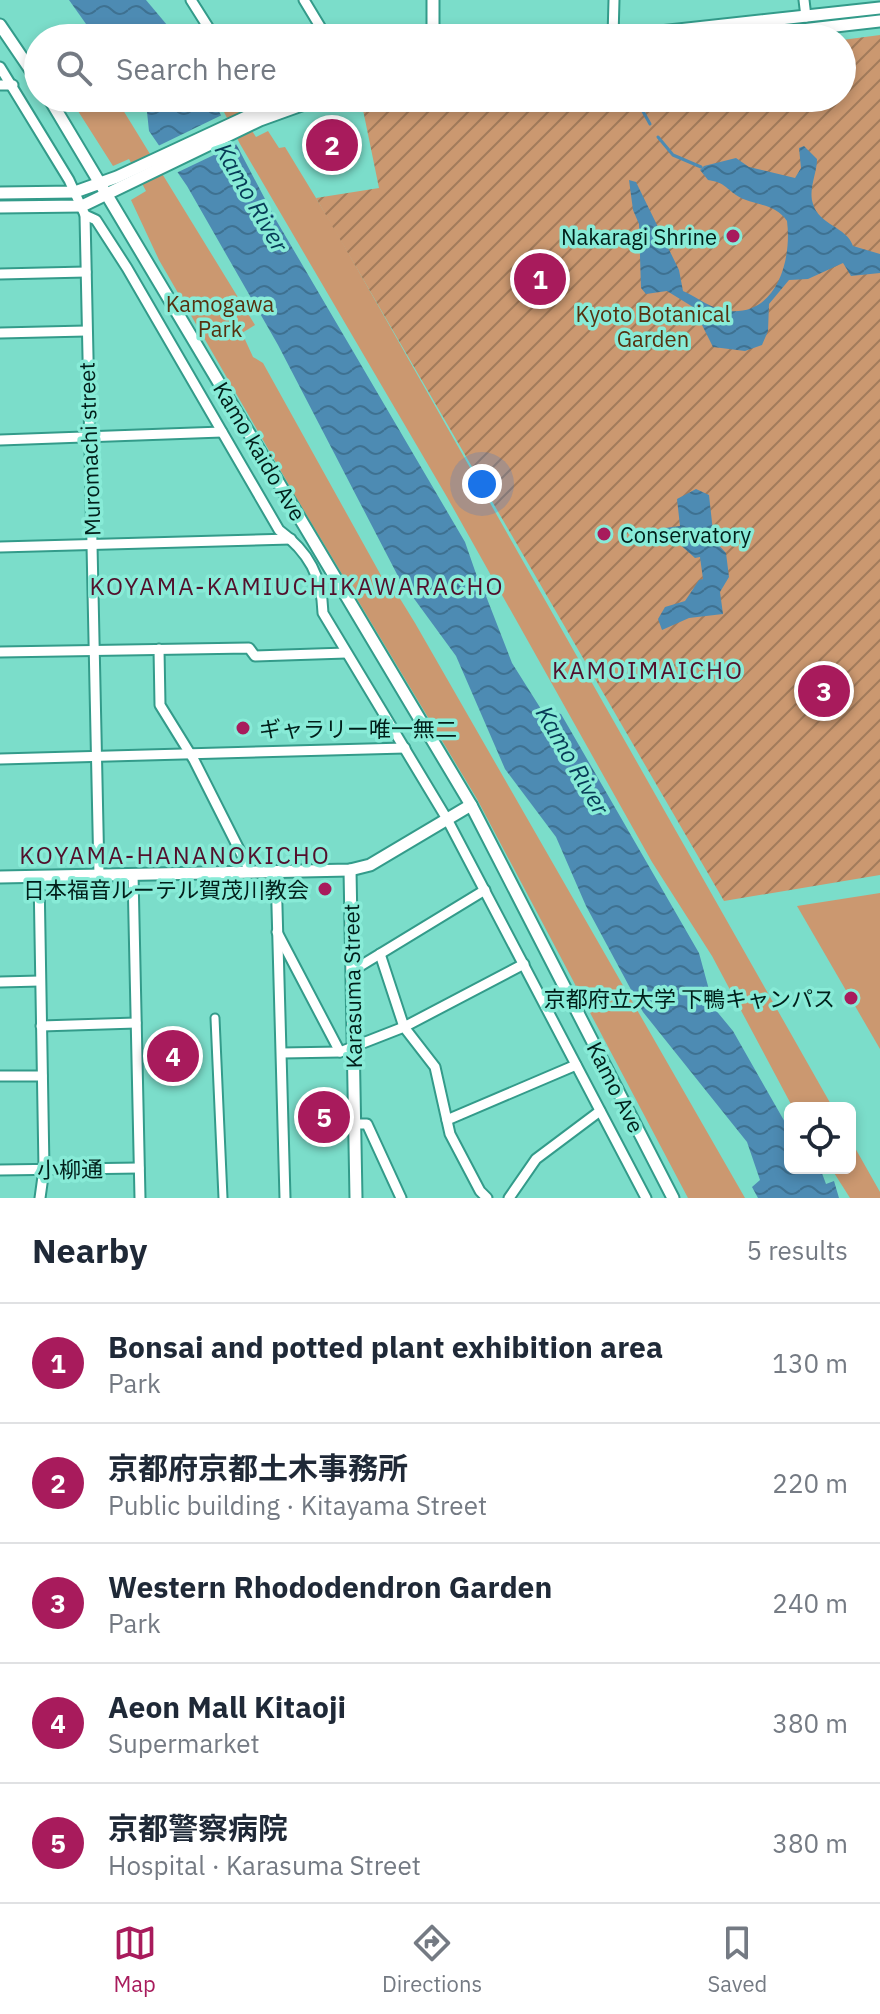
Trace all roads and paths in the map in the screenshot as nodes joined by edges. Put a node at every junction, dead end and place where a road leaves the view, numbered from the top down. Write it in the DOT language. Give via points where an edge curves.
graph roads {
  1 [pos="191,0"];
  2 [pos="304,0"];
  3 [pos="433,0"];
  4 [pos="614,0"];
  5 [pos="804,0"];
  6 [pos="880,8"];
  7 [pos="806,17"];
  8 [pos="880,21"];
  9 [pos="206,24"];
  10 [pos="319,24"];
  11 [pos="433,24"];
  12 [pos="613,24"];
  13 [pos="763,24"];
  14 [pos="807,24"];
  15 [pos="856,24"];
  16 [pos="0,25"];
  17 [pos="24,60"];
  18 [pos="0,67"];
  19 [pos="0,85"];
  20 [pos="13,85"];
  21 [pos="24,104"];
  22 [pos="29,112"];
  23 [pos="58,112"];
  24 [pos="252,112"];
  25 [pos="263,112"];
  26 [pos="272,112"];
  27 [pos="254,117"];
  28 [pos="104,188"];
  29 [pos="75,192"];
  30 [pos="0,193"];
  31 [pos="0,207"];
  32 [pos="83,210"];
  33 [pos="86,272"];
  34 [pos="0,274"];
  35 [pos="86,331"];
  36 [pos="0,333"];
  37 [pos="222,432"];
  38 [pos="89,437"];
  39 [pos="0,440"];
  40 [pos="291,539"];
  41 [pos="92,545"];
  42 [pos="0,547"];
  43 [pos="159,649"];
  44 [pos="94,650"];
  45 [pos="0,652"];
  46 [pos="346,653"];
  47 [pos="405,748"];
  48 [pos="188,753"];
  49 [pos="95,756"];
  50 [pos="0,759"];
  51 [pos="471,805"];
  52 [pos="447,819"];
  53 [pos="350,870"];
  54 [pos="250,871"];
  55 [pos="276,871"];
  56 [pos="133,874"];
  57 [pos="99,875"];
  58 [pos="39,876"];
  59 [pos="0,877"];
  60 [pos="485,890"];
  61 [pos="277,932"];
  62 [pos="380,954"];
  63 [pos="524,964"];
  64 [pos="352,971"];
  65 [pos="40,981"];
  66 [pos="0,982"];
  67 [pos="215,1018"];
  68 [pos="136,1023"];
  69 [pos="41,1026"];
  70 [pos="404,1027"];
  71 [pos="354,1047"];
  72 [pos="340,1052"];
  73 [pos="282,1053"];
  74 [pos="576,1065"];
  75 [pos="0,1076"];
  76 [pos="42,1076"];
  77 [pos="600,1111"];
  78 [pos="447,1120"];
  79 [pos="355,1124"];
  80 [pos="139,1168"];
  81 [pos="44,1169"];
  82 [pos="0,1170"];
  83 [pos="40,1198"];
  84 [pos="140,1198"];
  85 [pos="223,1198"];
  86 [pos="285,1198"];
  87 [pos="356,1198"];
  88 [pos="401,1198"];
  89 [pos="487,1198"];
  90 [pos="509,1198"];
  91 [pos="646,1198"];
  92 [pos="673,1198"];
  1 -- 9 [label="street"];
  2 -- 10 [label="street"];
  3 -- 11 [label="street"];
  4 -- 12 [label="street"];
  5 -- 7 [label="street"];
  6 -- 7 [label="street"];
  7 -- 13 [label="street"];
  7 -- 14 [label="street"];
  8 -- 15 [label="street"];
  16 -- 17 [label="street"];
  18 -- 20 [label="street"];
  19 -- 20 [label="street"];
  20 -- 21 [label="street"];
  22 -- 29 [label="street"];
  23 -- 28 [label="street, Kamo kaido Ave"];
  24 -- 27 [label="street"];
  25 -- 27 [label="street"];
  26 -- 27 [label="street"];
  27 -- 28 [label="street"];
  28 -- 29 [label="street"];
  28 -- 32 [label="street"];
  28 -- 51 [label="street, Kamo kaido Ave"];
  29 -- 30 [label="street"];
  29 -- 32 [label="street"];
  31 -- 32 [label="street"];
  32 -- 33 [label="street, Muromachi street"];
  32 -- 37 [label="street" via="96,220 127,268"];
  33 -- 34 [label="street"];
  33 -- 35 [label="street, Muromachi street"];
  35 -- 36 [label="street"];
  35 -- 38 [label="street, Muromachi street"];
  37 -- 38 [label="street"];
  37 -- 40 [label="street" via="279,530"];
  38 -- 39 [label="street"];
  38 -- 41 [label="street, Muromachi street"];
  40 -- 41 [label="street"];
  40 -- 46 [label="street" via="322,584 323,613"];
  41 -- 42 [label="street"];
  41 -- 44 [label="street, Muromachi street"];
  43 -- 44 [label="street"];
  43 -- 46 [label="street" via="249,648 255,656"];
  43 -- 48 [label="street" via="160,705"];
  44 -- 45 [label="street"];
  44 -- 49 [label="street, Muromachi street"];
  46 -- 47 [label="street"];
  47 -- 48 [label="street"];
  47 -- 52 [label="street"];
  48 -- 49 [label="street"];
  48 -- 54 [label="street"];
  49 -- 50 [label="street"];
  49 -- 57 [label="street, Muromachi street"];
  51 -- 52 [label="street"];
  51 -- 92 [label="street, Kamo Ave"];
  52 -- 53 [label="street" via="370,865"];
  52 -- 60 [label="street"];
  53 -- 55 [label="street"];
  53 -- 64 [label="street, Karasuma Street"];
  54 -- 55 [label="street"];
  54 -- 56 [label="street"];
  55 -- 61 [label="street"];
  56 -- 57 [label="street"];
  56 -- 68 [label="street"];
  57 -- 58 [label="street"];
  58 -- 59 [label="street"];
  58 -- 65 [label="street"];
  60 -- 62 [label="street"];
  60 -- 63 [label="street"];
  61 -- 72 [label="street"];
  61 -- 73 [label="street"];
  62 -- 64 [label="street"];
  62 -- 70 [label="street"];
  63 -- 70 [label="street"];
  63 -- 74 [label="street"];
  64 -- 71 [label="street, Karasuma Street"];
  65 -- 66 [label="street"];
  65 -- 69 [label="street"];
  67 -- 85 [label="street"];
  68 -- 69 [label="street"];
  68 -- 80 [label="street"];
  69 -- 76 [label="street"];
  70 -- 71 [label="street"];
  70 -- 78 [label="street" via="435,1067"];
  71 -- 72 [label="street"];
  71 -- 79 [label="street, Karasuma Street"];
  72 -- 73 [label="street"];
  73 -- 86 [label="street"];
  74 -- 77 [label="street"];
  74 -- 78 [label="street"];
  75 -- 76 [label="street"];
  76 -- 81 [label="street"];
  77 -- 90 [label="street" via="536,1159"];
  77 -- 91 [label="street"];
  78 -- 89 [label="street"];
  79 -- 87 [label="street, Karasuma Street"];
  79 -- 88 [label="street" via="367,1124"];
  80 -- 81 [label="street, 小柳通"];
  80 -- 84 [label="street"];
  81 -- 82 [label="street, 小柳通"];
  81 -- 83 [label="street"];
}
